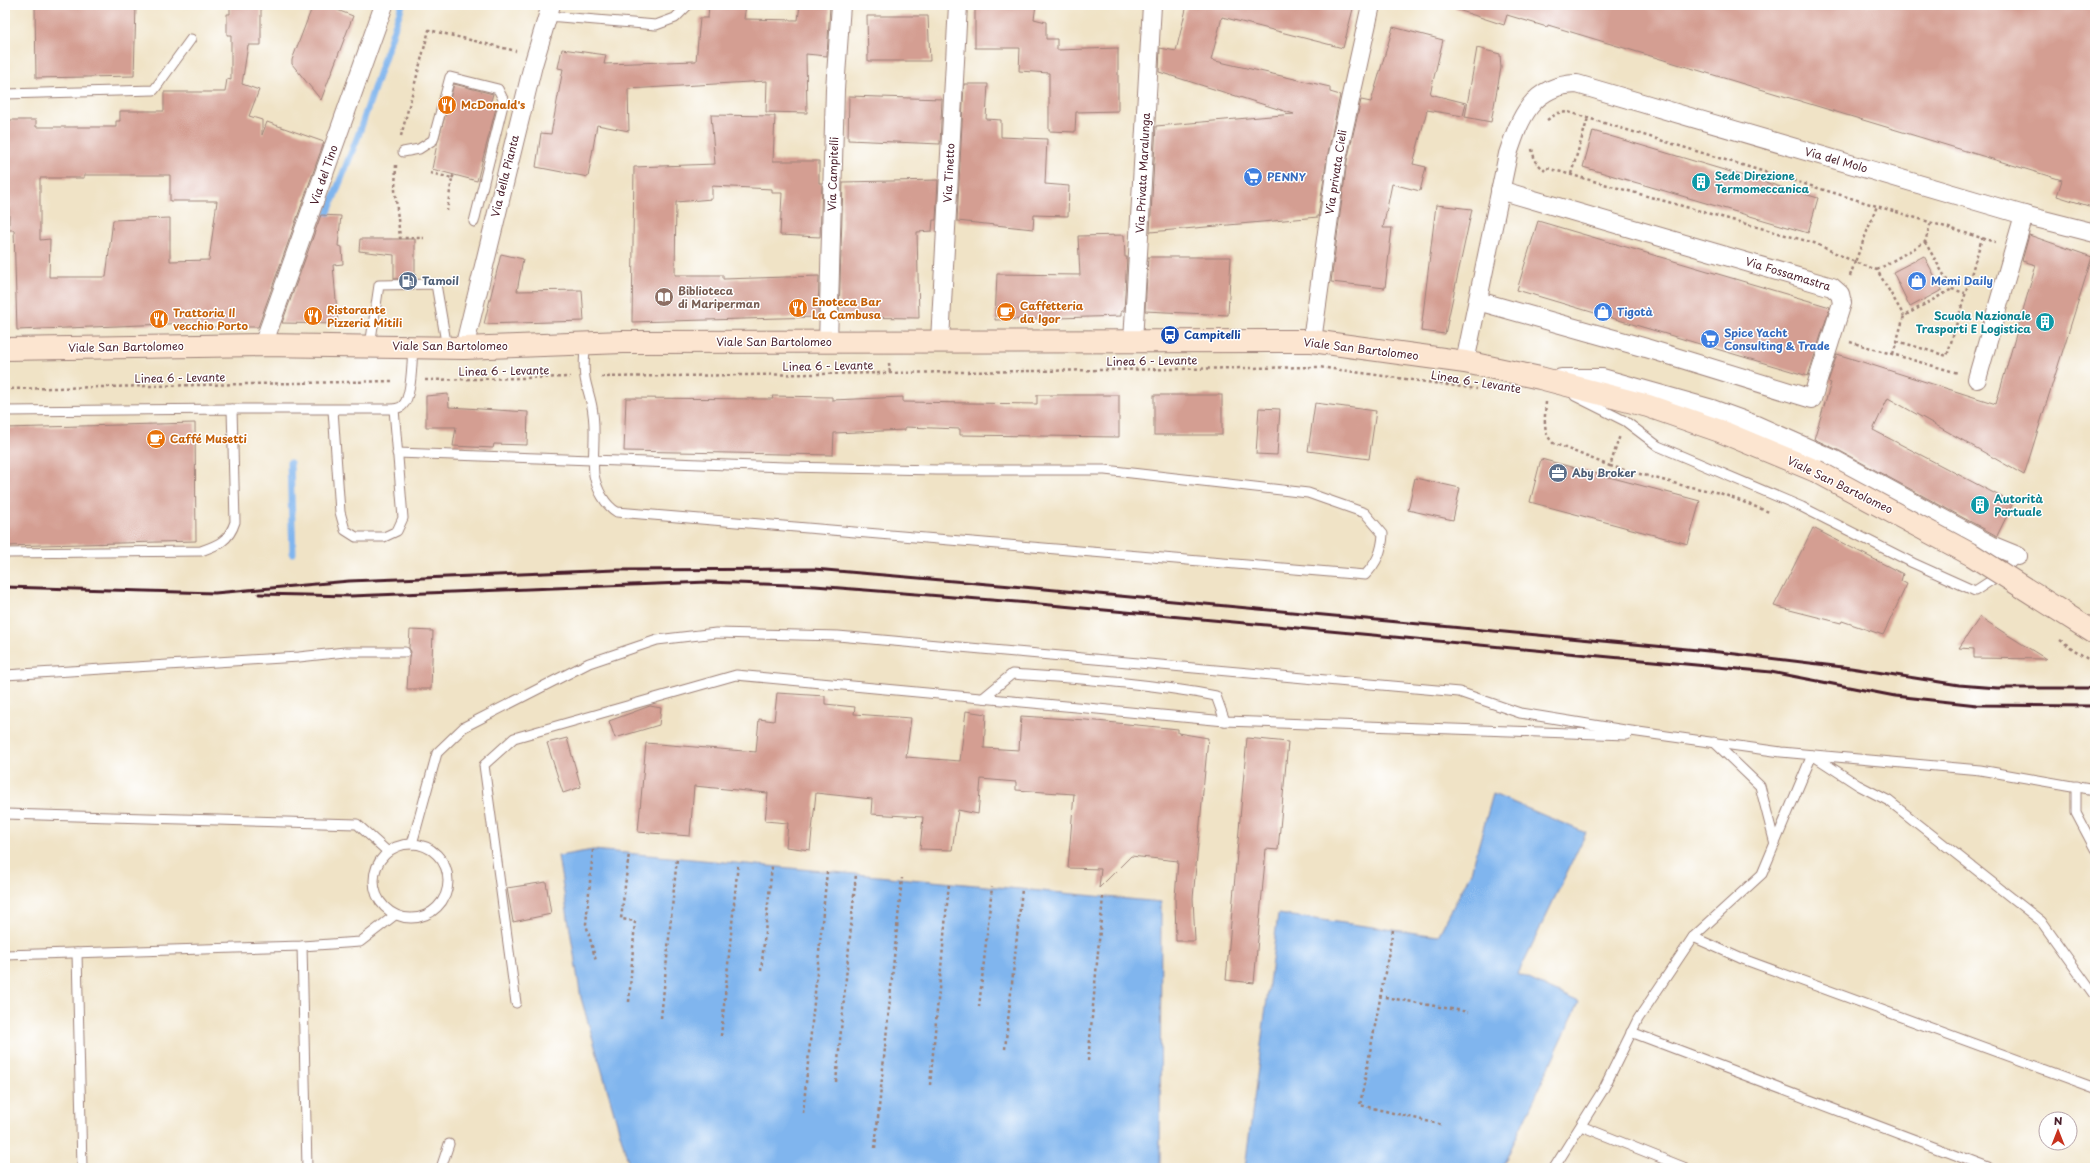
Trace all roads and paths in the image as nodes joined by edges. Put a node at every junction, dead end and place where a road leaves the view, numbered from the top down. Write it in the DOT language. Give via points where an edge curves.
graph roads {
  1 [pos="384,5"];
  2 [pos="688,5"];
  3 [pos="841,5"];
  4 [pos="958,5"];
  5 [pos="1152,5"];
  6 [pos="1371,5"];
  7 [pos="549,10"];
  8 [pos="191,39"];
  9 [pos="5,94"];
  10 [pos="1588,118"];
  11 [pos="1544,121"];
  12 [pos="1531,143"];
  13 [pos="403,152"];
  14 [pos="1547,168"];
  15 [pos="1544,171"];
  16 [pos="430,173"];
  17 [pos="1571,174"];
  18 [pos="454,175"];
  19 [pos="452,178"];
  20 [pos="1500,190"];
  21 [pos="1877,206"];
  22 [pos="447,211"];
  23 [pos="2024,215"];
  24 [pos="474,222"];
  25 [pos="1931,222"];
  26 [pos="2095,233"];
  27 [pos="1982,238"];
  28 [pos="1925,242"];
  29 [pos="2014,247"];
  30 [pos="1855,262"];
  31 [pos="1877,270"];
  32 [pos="1952,289"];
  33 [pos="1965,293"];
  34 [pos="1478,301"];
  35 [pos="1904,316"];
  36 [pos="1832,337"];
  37 [pos="940,341"];
  38 [pos="1312,341"];
  39 [pos="1897,341"];
  40 [pos="828,342"];
  41 [pos="1133,342"];
  42 [pos="585,344"];
  43 [pos="263,345"];
  44 [pos="370,346"];
  45 [pos="413,346"];
  46 [pos="455,348"];
  47 [pos="5,349"];
  48 [pos="1893,354"];
  49 [pos="1465,362"];
  50 [pos="585,377"];
  51 [pos="1540,378"];
  52 [pos="1977,378"];
  53 [pos="410,380"];
  54 [pos="5,389"];
  55 [pos="1482,390"];
  56 [pos="1541,401"];
  57 [pos="1546,402"];
  58 [pos="1553,403"];
  59 [pos="232,409"];
  60 [pos="394,409"];
  61 [pos="333,410"];
  62 [pos="5,411"];
  63 [pos="1625,421"];
  64 [pos="397,453"];
  65 [pos="595,460"];
  66 [pos="1610,466"];
  67 [pos="1776,515"];
  68 [pos="5,553"];
  69 [pos="2018,556"];
  70 [pos="2095,632"];
  71 [pos="405,652"];
  72 [pos="5,675"];
  73 [pos="983,698"];
  74 [pos="1225,721"];
  75 [pos="1675,737"];
  76 [pos="1714,742"];
  77 [pos="1812,755"];
  78 [pos="2076,786"];
  79 [pos="2095,790"];
  80 [pos="5,814"];
  81 [pos="412,844"];
  82 [pos="1775,844"];
  83 [pos="2095,849"];
  84 [pos="593,850"];
  85 [pos="388,852"];
  86 [pos="629,853"];
  87 [pos="677,858"];
  88 [pos="738,863"];
  89 [pos="772,866"];
  90 [pos="827,872"];
  91 [pos="856,874"];
  92 [pos="902,878"];
  93 [pos="949,883"];
  94 [pos="992,887"];
  95 [pos="1022,889"];
  96 [pos="1103,897"];
  97 [pos="395,915"];
  98 [pos="1393,930"];
  99 [pos="1693,936"];
  100 [pos="302,946"];
  101 [pos="77,953"];
  102 [pos="5,955"];
  103 [pos="596,961"];
  104 [pos="761,971"];
  105 [pos="1379,996"];
  106 [pos="2095,996"];
  107 [pos="629,1002"];
  108 [pos="516,1003"];
  109 [pos="979,1007"];
  110 [pos="1468,1012"];
  111 [pos="660,1018"];
  112 [pos="1631,1032"];
  113 [pos="722,1036"];
  114 [pos="1005,1049"];
  115 [pos="1088,1061"];
  116 [pos="836,1082"];
  117 [pos="930,1084"];
  118 [pos="2095,1088"];
  119 [pos="803,1114"];
  120 [pos="1443,1125"];
  121 [pos="1581,1126"];
  122 [pos="449,1144"];
  123 [pos="875,1148"];
  124 [pos="82,1168"];
  125 [pos="307,1168"];
  126 [pos="440,1168"];
  127 [pos="1554,1168"];
  128 [pos="1686,1168"];
  129 [pos="1989,1168"];
  1 -- 43 [label="street, Via del Tino"];
  2 -- 7 [label="lane" via="676,18 656,25"];
  3 -- 40 [label="street, Via Campitelli" via="835,89"];
  4 -- 37 [label="street, Via Tinetto"];
  5 -- 41 [label="street, Via Privata Maralunga"];
  6 -- 38 [label="street, Via privata Cieli" via="1336,159"];
  7 -- 46 [label="street, Via della Pianta"];
  8 -- 9 [label="lane" via="154,90"];
  10 -- 11 [label="path" via="1568,112 1558,113"];
  10 -- 17 [label="path"];
  10 -- 21 [label="path"];
  12 -- 15 [label="path" via="1535,161"];
  13 -- 24 [label="lane" via="419,149 433,140 450,77 498,89 504,101"];
  14 -- 17 [label="path"];
  16 -- 19 [label="path"];
  17 -- 30 [label="path" via="1814,244"];
  18 -- 19 [label="path"];
  19 -- 22 [label="path"];
  20 -- 23 [label="street, Via del Molo" via="1508,154 1526,109 1553,88 1564,84 1577,84"];
  20 -- 34 [label="street"];
  20 -- 36 [label="street, Via Fossamastra" via="1832,287 1840,294 1842,303"];
  21 -- 25 [label="path"];
  21 -- 30 [label="path"];
  23 -- 26 [label="street, Via del Molo"];
  23 -- 29 [label="street"];
  25 -- 27 [label="path"];
  25 -- 28 [label="path"];
  27 -- 29 [label="path"];
  27 -- 33 [label="path"];
  28 -- 31 [label="path"];
  28 -- 32 [label="path"];
  29 -- 52 [label="street"];
  30 -- 31 [label="path"];
  31 -- 35 [label="path"];
  32 -- 33 [label="path"];
  32 -- 35 [label="path"];
  33 -- 39 [label="path" via="1947,356"];
  34 -- 36 [label="street, Via Fossamastra" via="1646,348 1812,399"];
  34 -- 49 [label="street"];
  35 -- 39 [label="path"];
  36 -- 48 [label="path"];
  37 -- 40 [label="main road, Viale San Bartolomeo"];
  37 -- 41 [label="main road, Viale San Bartolomeo"];
  38 -- 41 [label="main road, Viale San Bartolomeo"];
  38 -- 49 [label="main road, Viale San Bartolomeo"];
  39 -- 48 [label="path"];
  40 -- 42 [label="main road, Viale San Bartolomeo"];
  42 -- 46 [label="main road, Viale San Bartolomeo"];
  42 -- 50 [label="lane"];
  43 -- 44 [label="main road, Viale San Bartolomeo"];
  43 -- 47 [label="main road, Viale San Bartolomeo"];
  44 -- 45 [label="main road, Viale San Bartolomeo"];
  44 -- 46 [label="lane" via="379,285 436,284"];
  45 -- 46 [label="main road, Viale San Bartolomeo"];
  45 -- 53 [label="lane"];
  48 -- 52 [label="path"];
  49 -- 51 [label="main road, Viale San Bartolomeo"];
  50 -- 53 [label="path, Linea 6 - Levante"];
  50 -- 55 [label="path, Linea 6 - Levante" via="1319,367"];
  50 -- 65 [label="lane" via="593,414"];
  51 -- 63 [label="lane"];
  51 -- 69 [label="street, Viale San Bartolomeo" via="1602,378 1705,407 1756,425 1835,460 1991,545"];
  51 -- 70 [label="main road, Viale San Bartolomeo, bridge" via="1648,406 1720,431 1816,471 1972,555"];
  53 -- 54 [label="path, Linea 6 - Levante"];
  53 -- 60 [label="lane" via="406,402 402,407"];
  56 -- 57 [label="path"];
  57 -- 58 [label="path"];
  57 -- 66 [label="path" via="1544,424 1547,438 1552,443"];
  59 -- 61 [label="lane"];
  59 -- 62 [label="lane"];
  59 -- 68 [label="lane" via="235,522 231,534 222,543 201,551"];
  60 -- 61 [label="lane"];
  60 -- 64 [label="lane"];
  61 -- 64 [label="lane" via="340,512 345,530 356,537 384,537 398,531 403,518"];
  63 -- 66 [label="path"];
  63 -- 69 [label="lane" via="1658,446 1802,506 1913,563 1975,591 1998,576"];
  64 -- 65 [label="lane"];
  65 -- 65 [label="lane" via="594,475 602,497 608,507 618,512 1365,575 1382,550 1382,534 1365,513 1308,493 1292,491 1104,470 937,470"];
  66 -- 67 [label="path" via="1720,493"];
  71 -- 72 [label="lane" via="345,652"];
  73 -- 74 [label="lane"];
  73 -- 74 [label="lane" via="1012,674 1121,683 1173,688 1216,696"];
  73 -- 108 [label="lane" via="736,675 514,738 484,765"];
  74 -- 75 [label="lane"];
  75 -- 76 [label="lane"];
  75 -- 81 [label="lane" via="1520,713 1459,692 853,637 716,633 657,640 589,663 464,727 437,753"];
  76 -- 77 [label="lane"];
  76 -- 82 [label="lane" via="1760,786"];
  77 -- 78 [label="lane" via="1980,770"];
  77 -- 82 [label="lane"];
  77 -- 106 [label="lane" via="1888,801 2041,921"];
  78 -- 79 [label="lane"];
  78 -- 83 [label="lane" via="2076,813"];
  80 -- 85 [label="lane" via="357,824"];
  81 -- 85 [label="lane" via="399,846"];
  81 -- 97 [label="lane" via="424,846 443,862 448,885 445,896 429,914 418,918"];
  82 -- 99 [label="lane" via="1762,874"];
  84 -- 103 [label="path" via="586,924"];
  85 -- 97 [label="lane" via="379,861 374,872 373,885 377,898 384,908"];
  86 -- 107 [label="path" via="622,919 635,921"];
  87 -- 111 [label="path"];
  88 -- 113 [label="path"];
  89 -- 104 [label="path"];
  90 -- 119 [label="path"];
  91 -- 116 [label="path"];
  92 -- 123 [label="path"];
  93 -- 117 [label="path"];
  94 -- 109 [label="path"];
  95 -- 114 [label="path"];
  96 -- 115 [label="path"];
  97 -- 100 [label="lane" via="360,942"];
  98 -- 105 [label="path"];
  99 -- 112 [label="lane"];
  99 -- 118 [label="lane" via="1740,958"];
  100 -- 101 [label="lane"];
  100 -- 125 [label="lane"];
  101 -- 102 [label="lane"];
  101 -- 124 [label="lane"];
  105 -- 110 [label="path"];
  105 -- 120 [label="path" via="1360,1105"];
  112 -- 121 [label="lane" via="1603,1090"];
  112 -- 129 [label="lane"];
  121 -- 127 [label="lane"];
  121 -- 128 [label="lane"];
  122 -- 126 [label="lane"];
}
